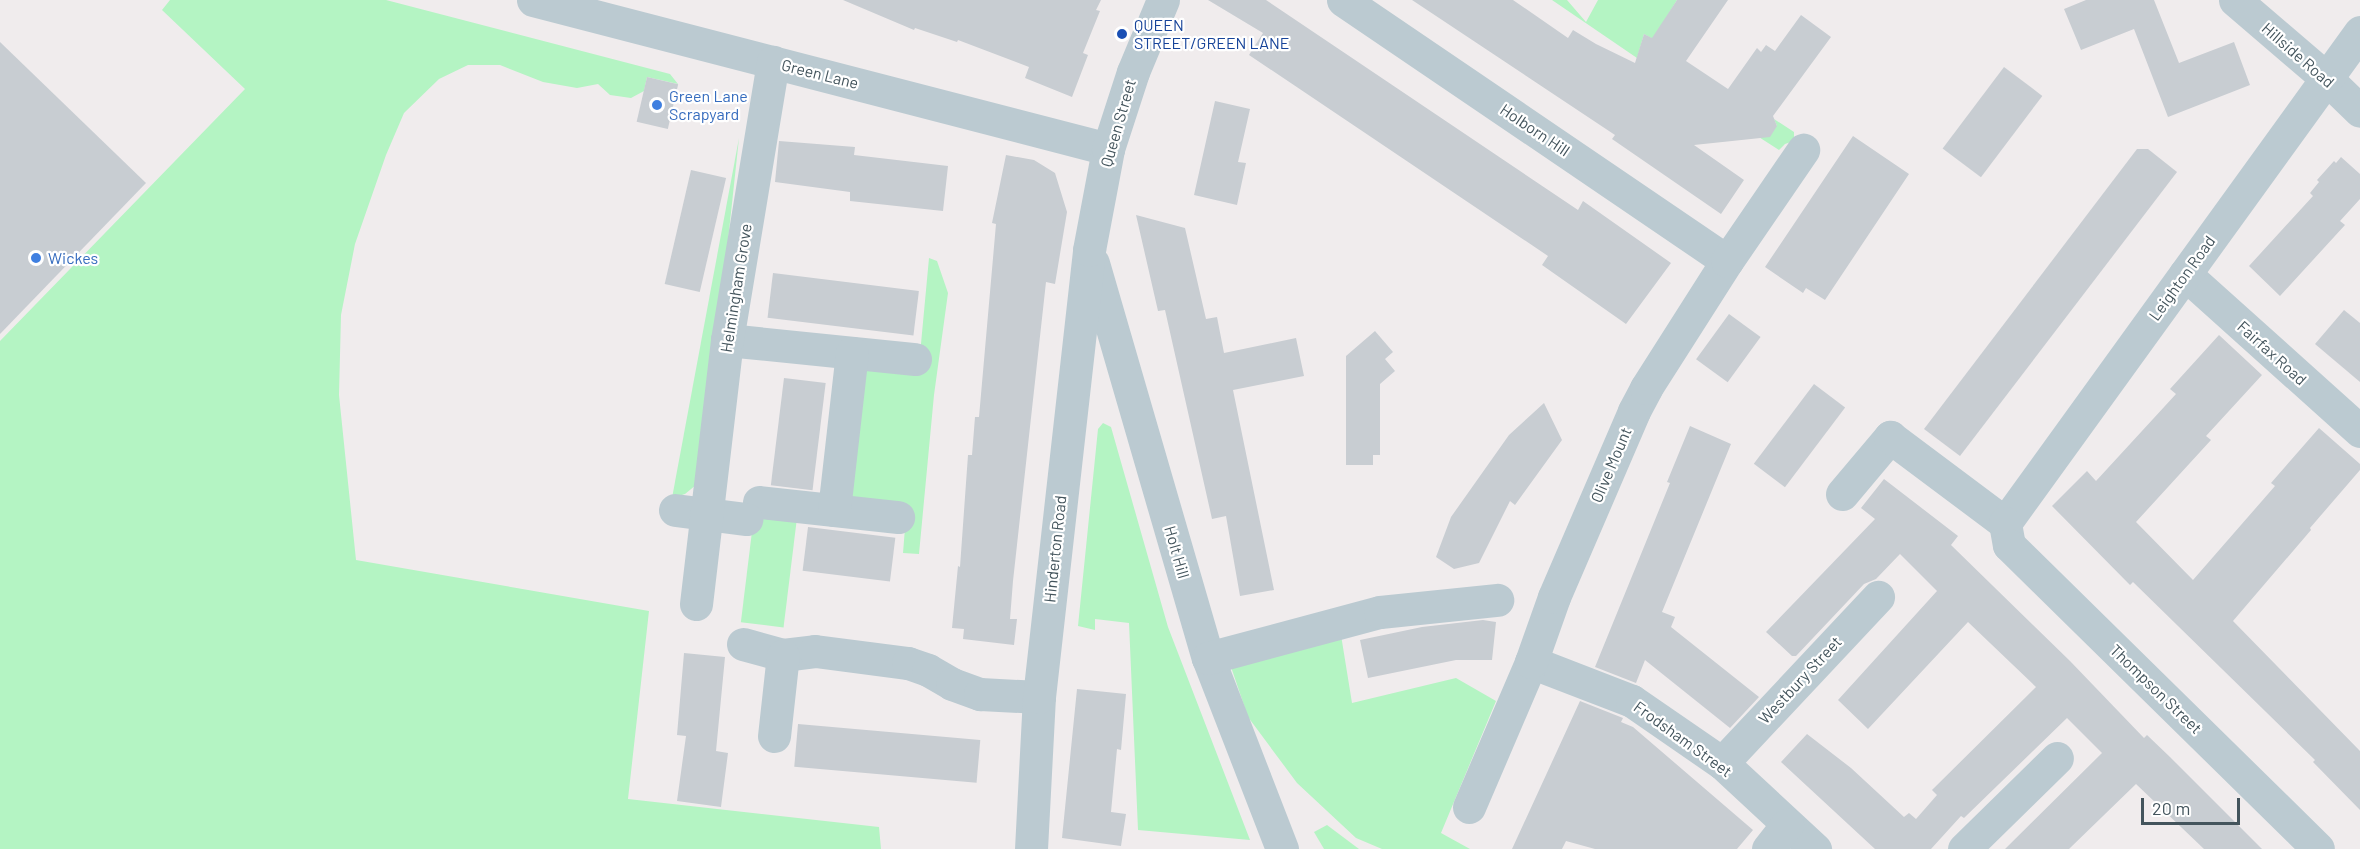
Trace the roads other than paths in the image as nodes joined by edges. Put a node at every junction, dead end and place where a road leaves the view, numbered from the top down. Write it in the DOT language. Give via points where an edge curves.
graph roads {
  1 [pos="533,0"];
  2 [pos="1163,0"];
  3 [pos="1343,0"];
  4 [pos="2235,0"];
  5 [pos="2360,32"];
  6 [pos="773,62"];
  7 [pos="2326,78"];
  8 [pos="2360,111"];
  9 [pos="1108,149"];
  10 [pos="1803,150"];
  11 [pos="1089,250"];
  12 [pos="1727,261"];
  13 [pos="2185,274"];
  14 [pos="727,340"];
  15 [pos="852,353"];
  16 [pos="915,359"];
  17 [pos="2360,431"];
  18 [pos="1842,494"];
  19 [pos="834,510"];
  20 [pos="691,512"];
  21 [pos="897,518"];
  22 [pos="2005,523"];
  23 [pos="1878,597"];
  24 [pos="1497,600"];
  25 [pos="696,604"];
  26 [pos="743,644"];
  27 [pos="783,655"];
  28 [pos="1208,658"];
  29 [pos="1530,662"];
  30 [pos="1039,697"];
  31 [pos="774,736"];
  32 [pos="2057,758"];
  33 [pos="1722,763"];
  34 [pos="1469,807"];
  35 [pos="1778,837"];
  36 [pos="1031,849"];
  37 [pos="1282,849"];
  38 [pos="1815,849"];
  39 [pos="1964,849"];
  40 [pos="2318,849"];
  1 -- 6 [label="street, Green Lane"];
  2 -- 9 [label="street, Queen Street" via="1133,72"];
  3 -- 12 [label="street, Holborn Hill"];
  4 -- 7 [label="street, Hillside Road"];
  5 -- 7 [label="street, Leighton Road"];
  6 -- 9 [label="street, Green Lane"];
  6 -- 14 [label="street, Helmingham Grove"];
  7 -- 8 [label="street, Hillside Road"];
  7 -- 13 [label="street, Leighton Road"];
  9 -- 11 [label="street, Queen Street"];
  10 -- 12 [label="street, Olive Mount"];
  11 -- 28 [label="street, Holt Hill"];
  11 -- 30 [label="street, Hinderton Road"];
  12 -- 29 [label="street, Olive Mount" via="1634,411"];
  13 -- 17 [label="street, Fairfax Road"];
  13 -- 22 [label="street, Leighton Road"];
  14 -- 15 [label="street"];
  14 -- 20 [label="street, Helmingham Grove"];
  15 -- 16 [label="street"];
  15 -- 19 [label="street"];
  18 -- 22 [label="street" via="1890,437"];
  19 -- 20 [label="street"];
  19 -- 21 [label="street"];
  20 -- 25 [label="street, Helmingham Grove"];
  22 -- 40 [label="street, Thompson Street" via="2009,545"];
  23 -- 33 [label="street, Westbury Street"];
  24 -- 28 [label="street" via="1380,612"];
  26 -- 27 [label="street"];
  27 -- 30 [label="street" via="815,651 909,663 980,694"];
  27 -- 31 [label="street"];
  28 -- 37 [label="street, Holt Hill"];
  29 -- 33 [label="street, Frodsham Street" via="1632,701"];
  29 -- 34 [label="street, Olive Mount"];
  30 -- 36 [label="street, Hinderton Road"];
  32 -- 39 [label="street"];
  33 -- 35 [label="street, Frodsham Street"];
  35 -- 38 [label="street, Frodsham Street"];
}
